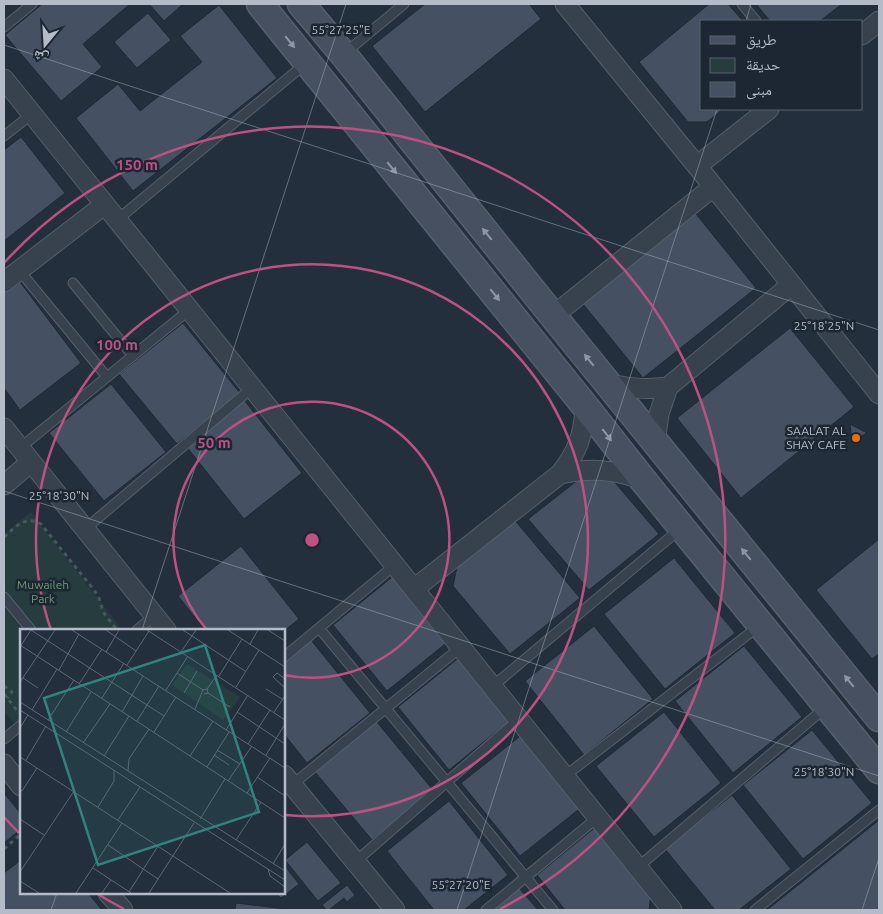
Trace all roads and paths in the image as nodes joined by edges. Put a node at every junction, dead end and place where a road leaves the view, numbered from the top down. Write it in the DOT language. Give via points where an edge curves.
graph roads {
  1 [pos="32,4"];
  2 [pos="261,4"];
  3 [pos="289,4"];
  4 [pos="301,4"];
  5 [pos="404,4"];
  6 [pos="565,4"];
  7 [pos="742,4"];
  8 [pos="755,20"];
  9 [pos="879,21"];
  10 [pos="4,27"];
  11 [pos="863,34"];
  12 [pos="343,54"];
  13 [pos="307,63"];
  14 [pos="4,79"];
  15 [pos="768,110"];
  16 [pos="32,114"];
  17 [pos="4,136"];
  18 [pos="697,166"];
  19 [pos="713,186"];
  20 [pos="104,205"];
  21 [pos="117,221"];
  22 [pos="19,270"];
  23 [pos="4,282"];
  24 [pos="73,283"];
  25 [pos="791,285"];
  26 [pos="189,310"];
  27 [pos="553,316"];
  28 [pos="133,356"];
  29 [pos="107,377"];
  30 [pos="607,383"];
  31 [pos="252,388"];
  32 [pos="668,388"];
  33 [pos="879,394"];
  34 [pos="585,406"];
  35 [pos="4,428"];
  36 [pos="655,442"];
  37 [pos="26,455"];
  38 [pos="560,474"];
  39 [pos="643,480"];
  40 [pos="4,485"];
  41 [pos="682,528"];
  42 [pos="85,529"];
  43 [pos="4,537"];
  44 [pos="395,565"];
  45 [pos="414,590"];
  46 [pos="4,597"];
  47 [pos="160,623"];
  48 [pos="761,624"];
  49 [pos="319,628"];
  50 [pos="30,629"];
  51 [pos="116,629"];
  52 [pos="140,629"];
  53 [pos="461,647"];
  54 [pos="285,656"];
  55 [pos="4,686"];
  56 [pos="493,686"];
  57 [pos="4,694"];
  58 [pos="7,698"];
  59 [pos="827,706"];
  60 [pos="385,708"];
  61 [pos="20,714"];
  62 [pos="879,718"];
  63 [pos="519,719"];
  64 [pos="20,726"];
  65 [pos="4,740"];
  66 [pos="4,764"];
  67 [pos="879,770"];
  68 [pos="566,776"];
  69 [pos="288,780"];
  70 [pos="446,782"];
  71 [pos="20,785"];
  72 [pos="879,810"];
  73 [pos="598,817"];
  74 [pos="20,835"];
  75 [pos="4,848"];
  76 [pos="355,862"];
  77 [pos="638,867"];
  78 [pos="526,877"];
  79 [pos="109,894"];
  80 [pos="123,910"];
  81 [pos="395,910"];
  82 [pos="486,910"];
  83 [pos="552,910"];
  84 [pos="672,910"];
  85 [pos="755,910"];
  1 -- 10 [label="lane"];
  2 -- 13 [label="main road, one-way"];
  3 -- 12 [label="main road" via="317,40"];
  4 -- 12 [label="main road"];
  5 -- 12 [label="lane"];
  6 -- 18 [label="street"];
  7 -- 8 [label="lane"];
  9 -- 11 [label="street"];
  27 -- 12 [label="main road, one-way"];
  13 -- 21 [label="lane"];
  13 -- 34 [label="main road, one-way"];
  14 -- 16 [label="street"];
  15 -- 18 [label="street"];
  16 -- 17 [label="lane"];
  16 -- 20 [label="street"];
  18 -- 19 [label="street"];
  19 -- 25 [label="street"];
  19 -- 27 [label="street"];
  20 -- 21 [label="street"];
  20 -- 22 [label="street"];
  21 -- 26 [label="street"];
  22 -- 23 [label="street"];
  22 -- 29 [label="lane"];
  24 -- 28 [label="lane"];
  25 -- 32 [label="street"];
  25 -- 33 [label="street"];
  26 -- 28 [label="lane"];
  26 -- 31 [label="street"];
  30 -- 27 [label="main road, one-way"];
  28 -- 29 [label="lane"];
  29 -- 37 [label="lane"];
  30 -- 32 [label="street" via="637,389"];
  30 -- 36 [label="main road"];
  31 -- 42 [label="lane"];
  31 -- 44 [label="street"];
  32 -- 36 [label="street" via="659,414"];
  34 -- 38 [label="street" via="579,443"];
  34 -- 39 [label="main road, one-way"];
  35 -- 37 [label="street"];
  62 -- 36 [label="main road, one-way"];
  37 -- 40 [label="street"];
  37 -- 42 [label="street"];
  38 -- 39 [label="street" via="602,470"];
  38 -- 45 [label="street"];
  39 -- 41 [label="main road"];
  41 -- 48 [label="main road"];
  41 -- 56 [label="lane"];
  42 -- 47 [label="street"];
  43 -- 51 [label="path" via="24,521 41,524 94,590 103,612"];
  44 -- 45 [label="street"];
  44 -- 49 [label="lane"];
  45 -- 53 [label="street"];
  46 -- 50 [label="lane"];
  47 -- 52 [label="lane"];
  48 -- 59 [label="main road"];
  48 -- 68 [label="lane"];
  49 -- 54 [label="lane"];
  49 -- 60 [label="lane"];
  53 -- 56 [label="street"];
  53 -- 60 [label="lane"];
  55 -- 58 [label="path" via="12,692"];
  56 -- 63 [label="street"];
  57 -- 58 [label="path"];
  58 -- 61 [label="path"];
  59 -- 67 [label="main road"];
  59 -- 77 [label="lane"];
  60 -- 69 [label="lane"];
  60 -- 70 [label="lane"];
  63 -- 68 [label="street"];
  63 -- 70 [label="lane"];
  64 -- 65 [label="lane"];
  66 -- 71 [label="street"];
  68 -- 73 [label="street"];
  69 -- 76 [label="street"];
  70 -- 76 [label="lane"];
  70 -- 78 [label="lane"];
  72 -- 85 [label="lane"];
  73 -- 77 [label="street"];
  73 -- 78 [label="lane"];
  74 -- 75 [label="path"];
  76 -- 81 [label="street"];
  77 -- 84 [label="street"];
  78 -- 82 [label="lane"];
  78 -- 83 [label="lane"];
  79 -- 80 [label="street"];
}
